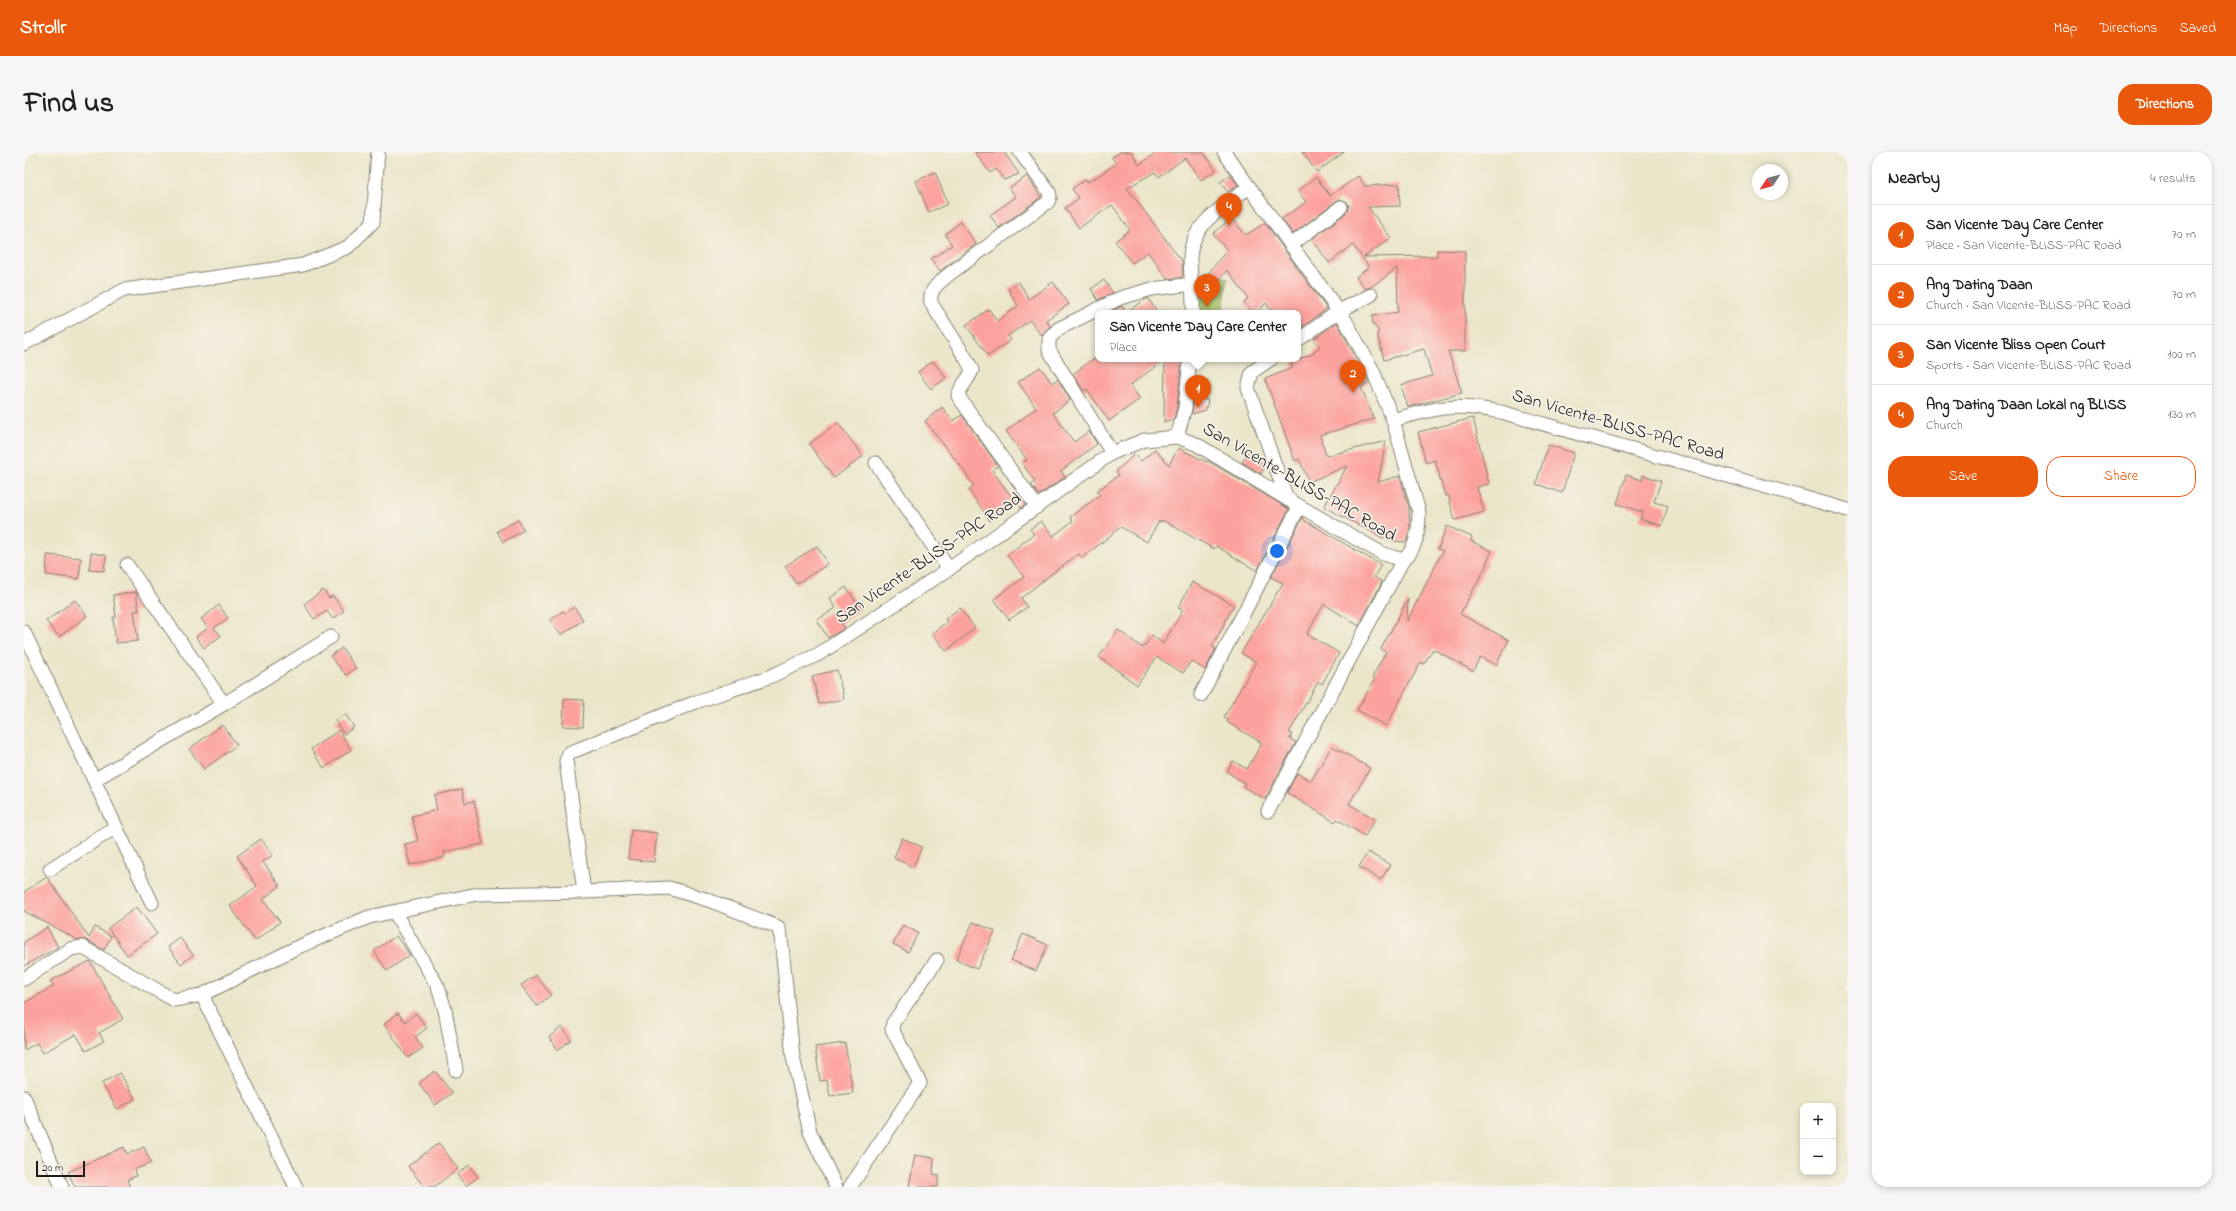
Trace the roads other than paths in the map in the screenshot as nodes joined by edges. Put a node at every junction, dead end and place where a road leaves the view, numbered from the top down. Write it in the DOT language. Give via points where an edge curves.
graph roads {
  1 [pos="378,152"];
  2 [pos="1020,152"];
  3 [pos="1224,152"];
  4 [pos="1249,187"];
  5 [pos="1341,207"];
  6 [pos="1291,245"];
  7 [pos="1193,284"];
  8 [pos="1371,295"];
  9 [pos="1095,310"];
  10 [pos="1096,310"];
  11 [pos="1193,310"];
  12 [pos="1339,311"];
  13 [pos="1301,338"];
  14 [pos="24,344"];
  15 [pos="1190,362"];
  16 [pos="1267,362"];
  17 [pos="1393,420"];
  18 [pos="1177,437"];
  19 [pos="1112,453"];
  20 [pos="876,463"];
  21 [pos="1287,499"];
  22 [pos="1037,507"];
  23 [pos="1300,507"];
  24 [pos="1848,510"];
  25 [pos="1403,560"];
  26 [pos="127,565"];
  27 [pos="949,569"];
  28 [pos="24,632"];
  29 [pos="330,637"];
  30 [pos="1201,695"];
  31 [pos="224,704"];
  32 [pos="94,780"];
  33 [pos="1268,811"];
  34 [pos="116,827"];
  35 [pos="50,869"];
  36 [pos="584,892"];
  37 [pos="152,904"];
  38 [pos="395,913"];
  39 [pos="937,960"];
  40 [pos="24,979"];
  41 [pos="202,996"];
  42 [pos="456,1070"];
  43 [pos="24,1097"];
  44 [pos="62,1187"];
  45 [pos="296,1187"];
  46 [pos="836,1187"];
  47 [pos="850,1187"];
  1 -- 14 [label="street" via="373,222 348,247 304,265 124,290"];
  2 -- 22 [label="street" via="1049,192 1048,202 948,275 932,289 930,295 931,303 972,370 958,396"];
  3 -- 4 [label="street"];
  4 -- 6 [label="street"];
  4 -- 7 [label="street" via="1209,218 1198,232 1190,256"];
  5 -- 6 [label="street"];
  6 -- 12 [label="street"];
  7 -- 10 [label="street" via="1152,289 1120,298"];
  7 -- 11 [label="street"];
  8 -- 12 [label="street"];
  9 -- 19 [label="street" via="1058,329 1049,339 1049,350"];
  12 -- 13 [label="street"];
  12 -- 17 [label="street" via="1363,351"];
  15 -- 18 [label="street" via="1185,408"];
  16 -- 21 [label="street" via="1252,372 1248,388"];
  17 -- 24 [label="street, San Vicente-BLISS-PAC Road" via="1450,406 1501,412"];
  17 -- 25 [label="street, San Vicente-BLISS-PAC Road" via="1419,512 1415,544"];
  18 -- 19 [label="street, San Vicente-BLISS-PAC Road" via="1144,440"];
  18 -- 21 [label="street, San Vicente-BLISS-PAC Road" via="1196,444"];
  19 -- 22 [label="street, San Vicente-BLISS-PAC Road"];
  20 -- 27 [label="street"];
  21 -- 23 [label="street, San Vicente-BLISS-PAC Road"];
  22 -- 27 [label="street, San Vicente-BLISS-PAC Road"];
  23 -- 25 [label="street, San Vicente-BLISS-PAC Road" via="1383,554"];
  23 -- 30 [label="street"];
  25 -- 33 [label="street"];
  26 -- 31 [label="street"];
  27 -- 36 [label="street, San Vicente-BLISS-PAC Road" via="819,654 769,677 696,702 569,753 566,761"];
  28 -- 32 [label="street"];
  29 -- 31 [label="street"];
  31 -- 32 [label="street"];
  32 -- 34 [label="street"];
  34 -- 35 [label="street"];
  34 -- 37 [label="street"];
  36 -- 38 [label="street" via="477,894"];
  36 -- 46 [label="street" via="669,888 778,927 792,1057 810,1132"];
  38 -- 41 [label="street" via="369,917 298,947"];
  38 -- 42 [label="street" via="438,987"];
  39 -- 47 [label="street" via="893,1023 892,1029 920,1083"];
  40 -- 41 [label="street" via="76,947 82,947 174,1000"];
  41 -- 45 [label="street"];
  43 -- 44 [label="street"];
}
